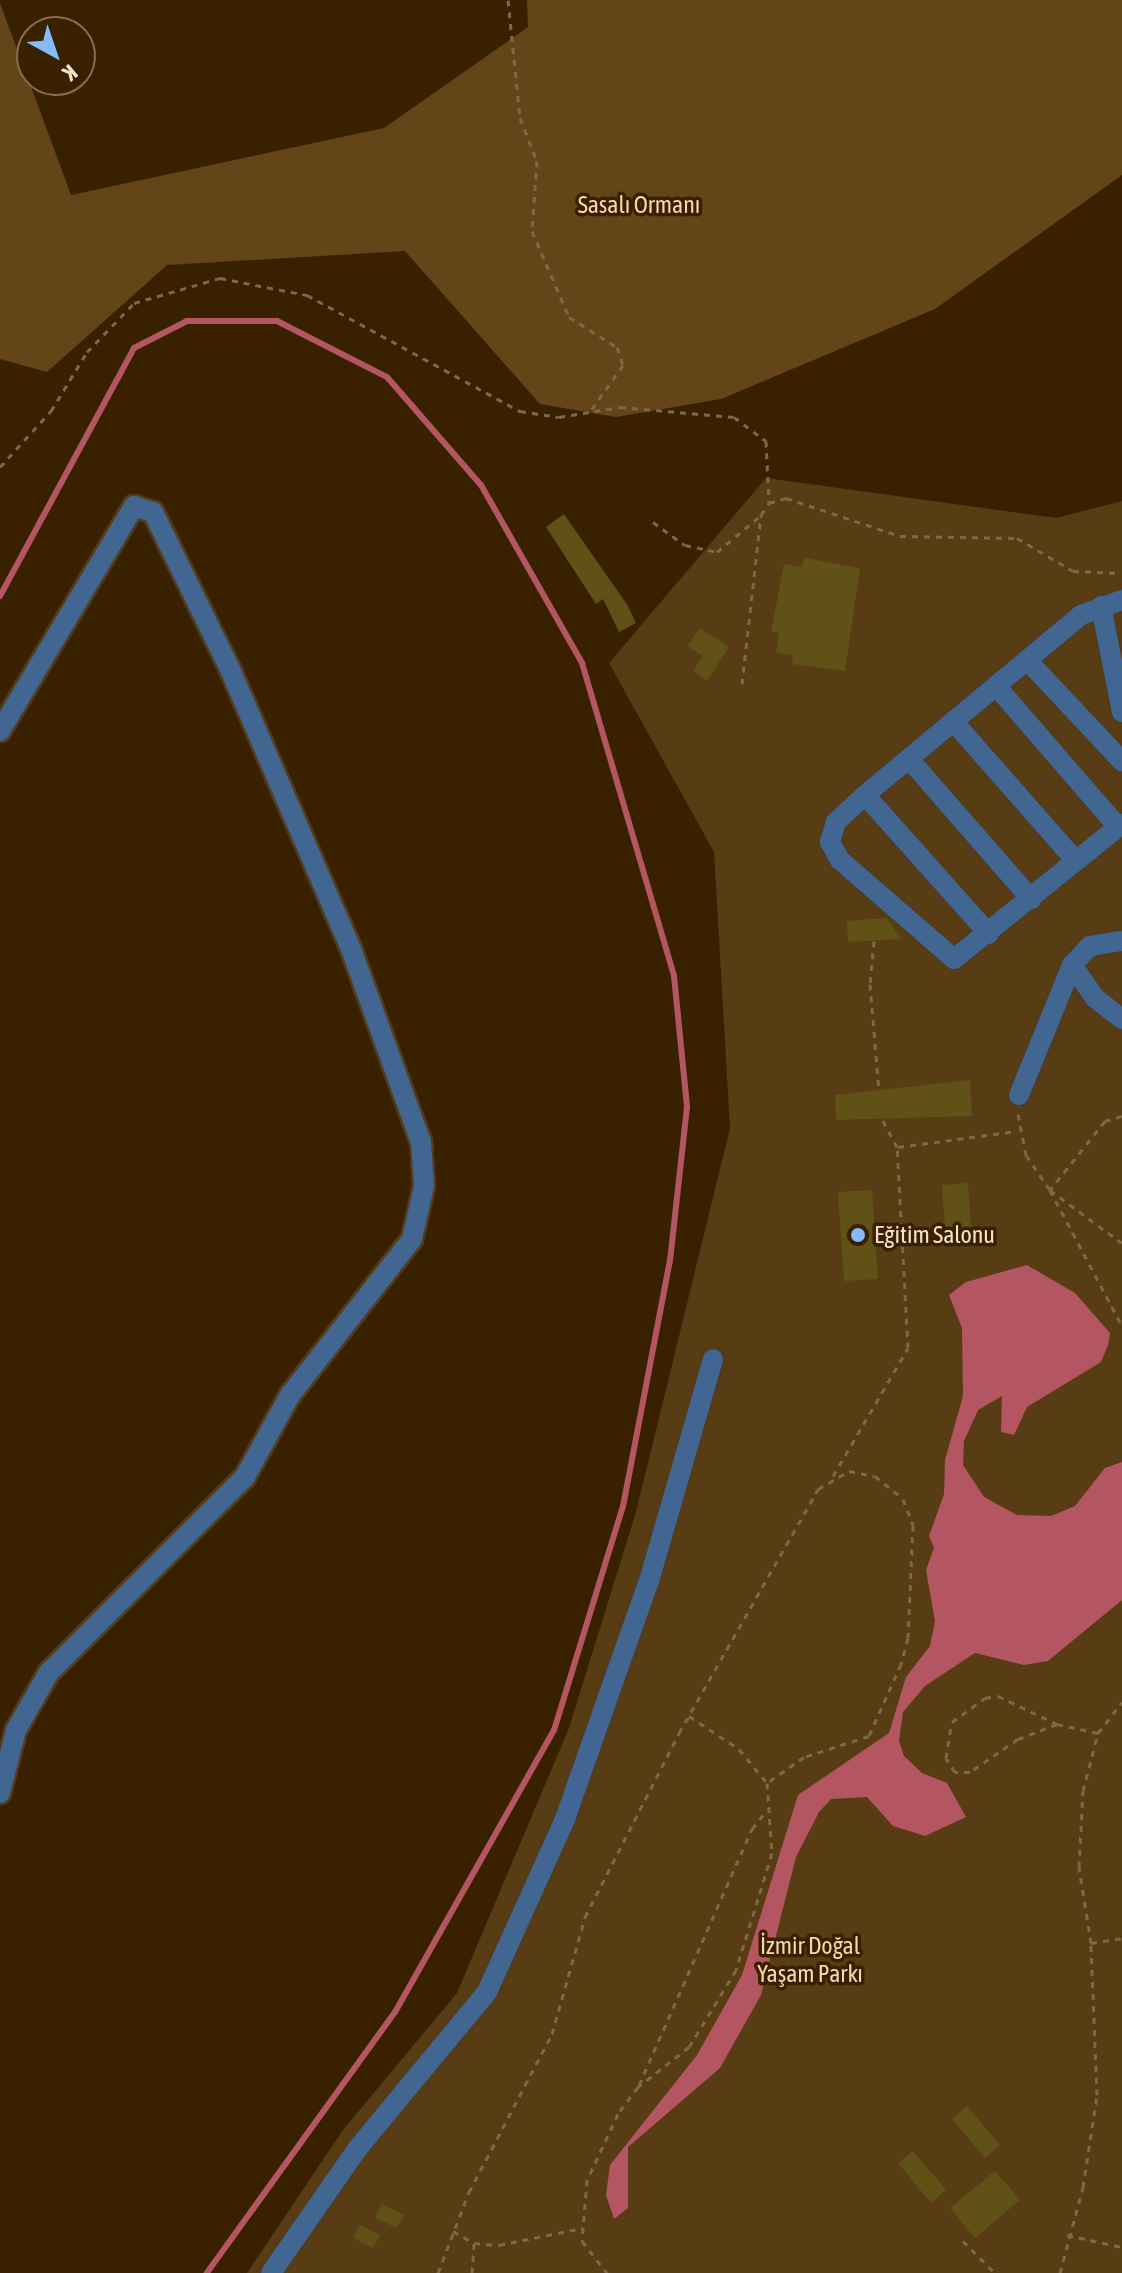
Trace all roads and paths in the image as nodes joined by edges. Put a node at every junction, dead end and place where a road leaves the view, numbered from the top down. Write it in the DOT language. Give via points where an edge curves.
graph roads {
  1 [pos="508,0"];
  2 [pos="589,413"];
  3 [pos="0,467"];
  4 [pos="769,503"];
  5 [pos="761,515"];
  6 [pos="653,522"];
  7 [pos="1121,573"];
  8 [pos="1116,606"];
  9 [pos="1027,660"];
  10 [pos="742,684"];
  11 [pos="996,686"];
  12 [pos="1122,712"];
  13 [pos="953,721"];
  14 [pos="0,731"];
  15 [pos="909,759"];
  16 [pos="1122,761"];
  17 [pos="865,795"];
  18 [pos="1120,825"];
  19 [pos="1076,861"];
  20 [pos="1031,899"];
  21 [pos="989,934"];
  22 [pos="874,941"];
  23 [pos="1122,941"];
  24 [pos="1072,965"];
  25 [pos="1122,1019"];
  26 [pos="879,1092"];
  27 [pos="1019,1095"];
  28 [pos="1122,1116"];
  29 [pos="881,1117"];
  30 [pos="1017,1131"];
  31 [pos="897,1147"];
  32 [pos="1050,1190"];
  33 [pos="1122,1243"];
  34 [pos="1122,1326"];
  35 [pos="713,1359"];
  36 [pos="832,1476"];
  37 [pos="1122,1702"];
  38 [pos="689,1716"];
  39 [pos="1057,1724"];
  40 [pos="1098,1733"];
  41 [pos="767,1783"];
  42 [pos="0,1793"];
  43 [pos="767,1810"];
  44 [pos="1122,1938"];
  45 [pos="1091,1943"];
  46 [pos="638,2087"];
  47 [pos="582,2228"];
  48 [pos="453,2231"];
  49 [pos="1067,2235"];
  50 [pos="963,2241"];
  51 [pos="474,2243"];
  52 [pos="1122,2247"];
  53 [pos="271,2273"];
  54 [pos="438,2273"];
  55 [pos="472,2273"];
  56 [pos="607,2273"];
  57 [pos="995,2273"];
  58 [pos="1060,2273"];
  1 -- 2 [label="path" via="520,118 537,161 532,231 569,317 617,347 623,365"];
  2 -- 3 [label="path" via="541,417 520,411 307,295 220,278 134,303 87,352 51,411"];
  2 -- 4 [label="path" via="620,407 734,417 766,441"];
  4 -- 5 [label="path"];
  4 -- 7 [label="path" via="786,498 913,538 1017,538 1073,571"];
  5 -- 6 [label="path" via="717,552 685,545"];
  5 -- 10 [label="path"];
  8 -- 9 [label="street"];
  8 -- 12 [label="street"];
  9 -- 11 [label="street"];
  9 -- 16 [label="street"];
  11 -- 13 [label="street"];
  11 -- 18 [label="street"];
  13 -- 15 [label="street"];
  13 -- 19 [label="street"];
  14 -- 42 [label="street" via="134,506 153,512 229,667 345,935 421,1142 424,1186 412,1239 290,1395 245,1477 49,1672 16,1730"];
  15 -- 17 [label="street"];
  15 -- 20 [label="street"];
  17 -- 21 [label="street"];
  17 -- 21 [label="street" via="836,822 830,842 840,860 954,959"];
  18 -- 19 [label="street"];
  19 -- 20 [label="street"];
  20 -- 21 [label="street"];
  22 -- 26 [label="path" via="870,984"];
  23 -- 24 [label="street" via="1090,946"];
  24 -- 25 [label="street" via="1095,998"];
  24 -- 27 [label="street"];
  27 -- 30 [label="path"];
  28 -- 32 [label="path" via="1105,1121"];
  29 -- 31 [label="path"];
  30 -- 31 [label="path"];
  30 -- 32 [label="path"];
  31 -- 36 [label="path" via="908,1348"];
  32 -- 33 [label="path"];
  32 -- 34 [label="path"];
  35 -- 53 [label="street" via="649,1581 571,1804 487,1992 358,2148"];
  36 -- 38 [label="path" via="818,1489"];
  36 -- 41 [label="path" via="849,1471 875,1476 903,1499 913,1525 908,1638 869,1736 804,1757"];
  37 -- 40 [label="path"];
  38 -- 41 [label="path" via="739,1749"];
  38 -- 48 [label="path" via="585,1917 552,2034"];
  39 -- 39 [label="path" via="1015,1702 985,1698 952,1722 946,1758 955,1772 970,1772 1018,1739"];
  39 -- 40 [label="path"];
  40 -- 45 [label="path" via="1080,1826 1079,1867"];
  41 -- 43 [label="path"];
  43 -- 46 [label="path" via="752,1829"];
  43 -- 46 [label="path" via="772,1853 736,1970 689,2047"];
  44 -- 45 [label="path"];
  45 -- 49 [label="path" via="1097,2095 1083,2187"];
  46 -- 47 [label="path" via="600,2144 587,2180"];
  47 -- 51 [label="path" via="529,2243"];
  47 -- 56 [label="path" via="582,2241"];
  48 -- 51 [label="path"];
  48 -- 54 [label="path"];
  49 -- 52 [label="path"];
  49 -- 58 [label="path"];
  50 -- 57 [label="path"];
  51 -- 55 [label="path"];
}
